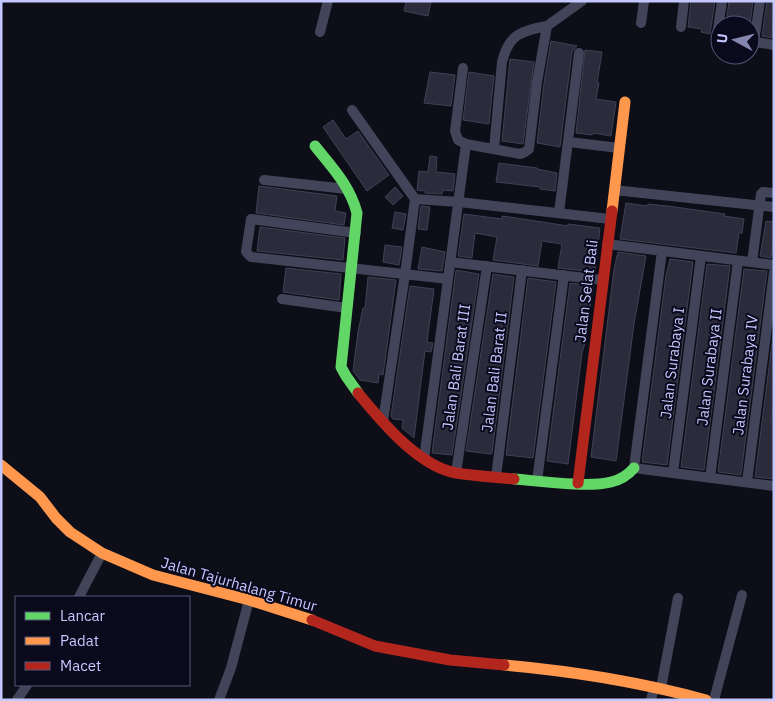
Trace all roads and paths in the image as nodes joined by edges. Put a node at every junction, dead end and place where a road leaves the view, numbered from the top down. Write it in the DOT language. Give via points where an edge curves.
graph roads {
  1 [pos="328,1"];
  2 [pos="582,1"];
  3 [pos="644,1"];
  4 [pos="684,1"];
  5 [pos="722,1"];
  6 [pos="760,1"];
  7 [pos="720,15"];
  8 [pos="757,15"];
  9 [pos="641,23"];
  10 [pos="547,26"];
  11 [pos="681,27"];
  12 [pos="320,32"];
  13 [pos="760,43"];
  14 [pos="774,45"];
  15 [pos="579,53"];
  16 [pos="463,68"];
  17 [pos="625,102"];
  18 [pos="352,110"];
  19 [pos="569,142"];
  20 [pos="466,144"];
  21 [pos="315,146"];
  22 [pos="619,148"];
  23 [pos="494,149"];
  24 [pos="264,180"];
  25 [pos="347,189"];
  26 [pos="614,190"];
  27 [pos="774,193"];
  28 [pos="415,199"];
  29 [pos="459,202"];
  30 [pos="759,206"];
  31 [pos="774,207"];
  32 [pos="560,213"];
  33 [pos="610,219"];
  34 [pos="356,233"];
  35 [pos="607,244"];
  36 [pos="662,251"];
  37 [pos="701,256"];
  38 [pos="738,261"];
  39 [pos="450,262"];
  40 [pos="752,262"];
  41 [pos="774,265"];
  42 [pos="486,266"];
  43 [pos="352,269"];
  44 [pos="522,270"];
  45 [pos="774,272"];
  46 [pos="405,274"];
  47 [pos="564,275"];
  48 [pos="448,280"];
  49 [pos="602,280"];
  50 [pos="282,299"];
  51 [pos="347,308"];
  52 [pos="383,421"];
  53 [pos="424,459"];
  54 [pos="1,466"];
  55 [pos="634,468"];
  56 [pos="456,472"];
  57 [pos="673,473"];
  58 [pos="496,476"];
  59 [pos="710,478"];
  60 [pos="537,481"];
  61 [pos="747,482"];
  62 [pos="578,483"];
  63 [pos="774,486"];
  64 [pos="102,553"];
  65 [pos="742,594"];
  66 [pos="80,596"];
  67 [pos="678,598"];
  68 [pos="249,600"];
  69 [pos="26,686"];
  70 [pos="658,688"];
  71 [pos="17,700"];
  72 [pos="219,700"];
  73 [pos="652,700"];
  74 [pos="706,700"];
  75 [pos="714,700"];
  1 -- 12 [label="street"];
  2 -- 10 [label="street"];
  3 -- 9 [label="street"];
  4 -- 11 [label="street"];
  5 -- 7 [label="street"];
  6 -- 8 [label="street"];
  10 -- 23 [label="street" via="519,33 505,50"];
  10 -- 23 [label="street" via="529,149 520,154"];
  13 -- 14 [label="street"];
  15 -- 19 [label="street"];
  16 -- 20 [label="street" via="455,131 458,140"];
  17 -- 22 [label="street, Jalan Selat Bali"];
  18 -- 28 [label="street"];
  19 -- 22 [label="street"];
  19 -- 32 [label="street"];
  20 -- 23 [label="street"];
  20 -- 29 [label="street"];
  21 -- 25 [label="street"];
  22 -- 26 [label="street, Jalan Selat Bali"];
  24 -- 25 [label="street"];
  25 -- 34 [label="street" via="357,213"];
  26 -- 30 [label="street"];
  26 -- 33 [label="street, Jalan Selat Bali"];
  27 -- 30 [label="street" via="762,193"];
  28 -- 29 [label="street"];
  28 -- 46 [label="street"];
  29 -- 32 [label="street"];
  29 -- 39 [label="street"];
  30 -- 31 [label="street"];
  30 -- 40 [label="street"];
  32 -- 33 [label="street"];
  33 -- 35 [label="street, Jalan Selat Bali"];
  34 -- 43 [label="street"];
  34 -- 43 [label="street" via="251,219 246,252 250,256"];
  35 -- 36 [label="street"];
  35 -- 49 [label="street, Jalan Selat Bali"];
  36 -- 37 [label="street"];
  36 -- 55 [label="street, Jalan Surabaya I"];
  37 -- 38 [label="street"];
  37 -- 57 [label="street, Jalan Surabaya I"];
  38 -- 40 [label="street"];
  38 -- 59 [label="street, Jalan Surabaya II"];
  39 -- 42 [label="street"];
  39 -- 48 [label="street"];
  40 -- 41 [label="street"];
  42 -- 44 [label="street"];
  42 -- 56 [label="street, Jalan Bali Barat III"];
  43 -- 46 [label="street"];
  43 -- 51 [label="street"];
  44 -- 47 [label="street"];
  44 -- 58 [label="street, Jalan Bali Barat II"];
  45 -- 61 [label="street, Jalan Surabaya IV"];
  46 -- 48 [label="street"];
  46 -- 52 [label="street"];
  47 -- 49 [label="street"];
  47 -- 60 [label="street"];
  48 -- 53 [label="street"];
  49 -- 62 [label="street, Jalan Selat Bali"];
  50 -- 51 [label="street"];
  51 -- 52 [label="street" via="341,360 343,374"];
  52 -- 53 [label="street"];
  53 -- 56 [label="street" via="444,470"];
  54 -- 64 [label="street, Jalan Tajurhalang Timur" via="40,497 70,532"];
  55 -- 57 [label="street"];
  55 -- 62 [label="street" via="626,476 607,483"];
  56 -- 58 [label="street"];
  57 -- 59 [label="street"];
  58 -- 60 [label="street"];
  59 -- 61 [label="street"];
  60 -- 62 [label="street"];
  61 -- 63 [label="street"];
  64 -- 66 [label="street"];
  64 -- 68 [label="street, Jalan Tajurhalang Timur" via="153,575"];
  65 -- 75 [label="street"];
  67 -- 70 [label="street"];
  68 -- 70 [label="street, Jalan Tajurhalang Timur" via="305,617 387,649"];
  68 -- 72 [label="street"];
  69 -- 71 [label="street"];
  70 -- 73 [label="street"];
  70 -- 74 [label="street, Jalan Tajurhalang Timur"];
}
